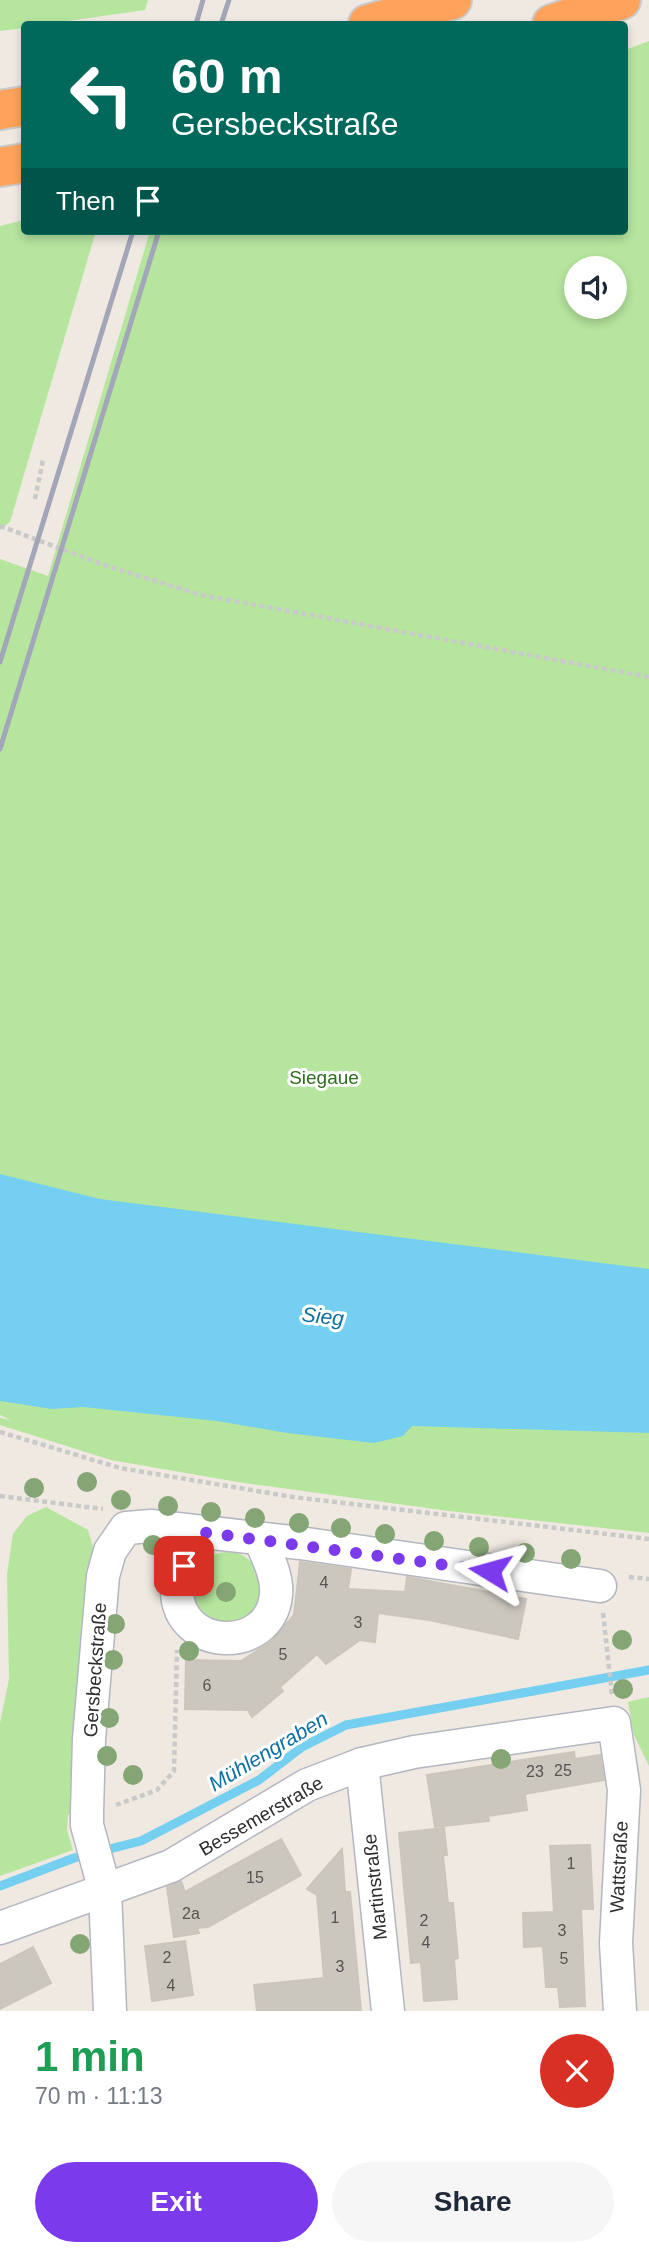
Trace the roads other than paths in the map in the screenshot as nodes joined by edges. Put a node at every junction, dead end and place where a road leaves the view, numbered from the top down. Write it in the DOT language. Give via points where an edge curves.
graph roads {
  1 [pos="452,0"];
  2 [pos="621,0"];
  3 [pos="378,21"];
  4 [pos="561,21"];
  5 [pos="21,106"];
  6 [pos="0,110"];
  7 [pos="21,164"];
  8 [pos="0,167"];
  9 [pos="201,1532"];
  10 [pos="260,1539"];
  11 [pos="600,1586"];
  12 [pos="614,1714"];
  13 [pos="362,1764"];
  14 [pos="637,1789"];
  15 [pos="104,1885"];
  16 [pos="0,1928"];
  17 [pos="110,2011"];
  18 [pos="388,2011"];
  19 [pos="620,2011"];
  1 -- 3 [label="highway"];
  2 -- 4 [label="highway"];
  5 -- 6 [label="highway"];
  7 -- 8 [label="highway"];
  9 -- 10 [label="street"];
  9 -- 10 [label="street" via="180,1574 179,1606 197,1631 225,1640 254,1632 273,1609 275,1580"];
  9 -- 15 [label="street, Gersbeckstraße" via="125,1528 110,1551 103,1576 87,1818"];
  10 -- 11 [label="street"];
  12 -- 13 [label="street, Bessemerstraße"];
  12 -- 14 [label="street, Wattstraße"];
  13 -- 15 [label="street, Bessemerstraße" via="307,1785 182,1860"];
  13 -- 18 [label="street, Martinstraße"];
  14 -- 19 [label="street, Wattstraße" via="616,1932"];
  15 -- 16 [label="street, Bessemerstraße"];
  15 -- 17 [label="street, Gersbeckstraße"];
}
